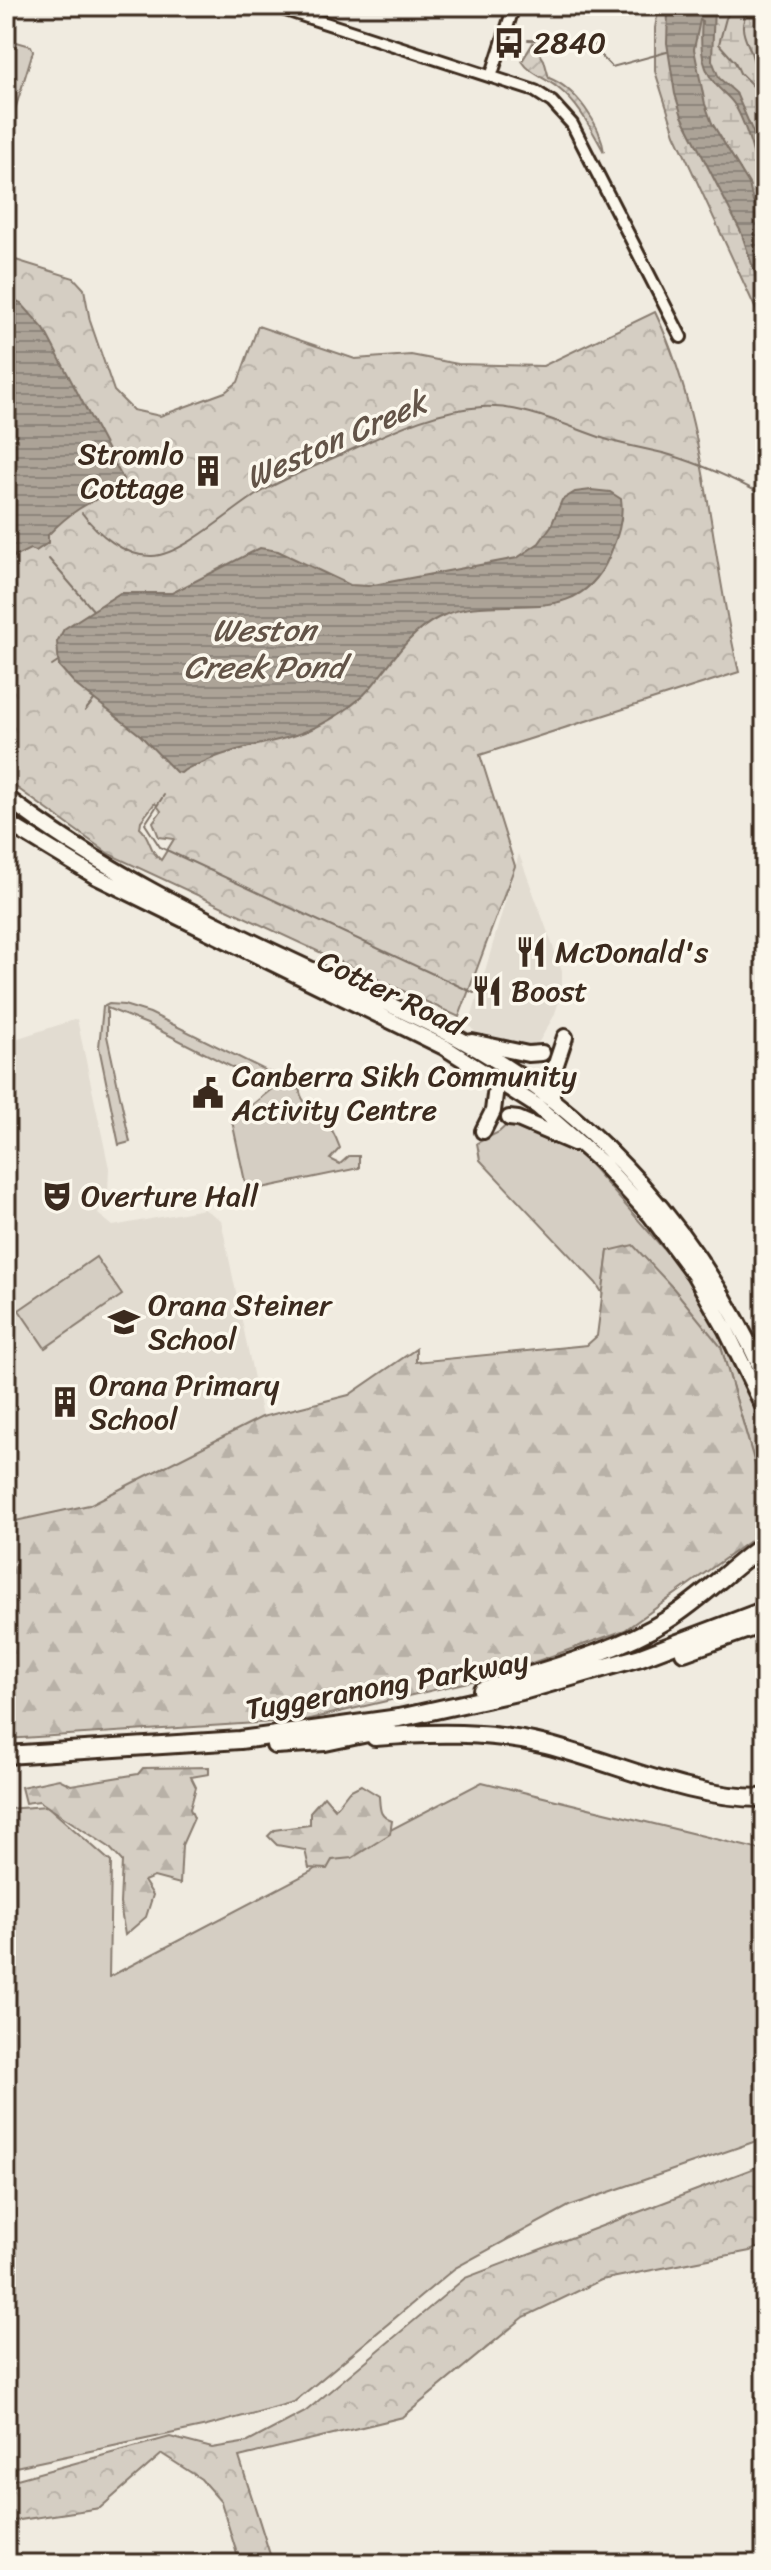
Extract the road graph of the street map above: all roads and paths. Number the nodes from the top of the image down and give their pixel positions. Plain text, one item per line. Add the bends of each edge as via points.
1 (273, 6) edge
2 (514, 6) edge
3 (491, 77) junction
4 (681, 337) dead end
5 (6, 797) edge
6 (9, 827) edge
7 (565, 1037) dead end
8 (464, 1041) junction
9 (542, 1053) dead end
10 (497, 1079) junction
11 (552, 1099) junction
12 (509, 1118) dead end
13 (483, 1131) dead end
14 (586, 1148) junction
15 (765, 1377) edge
16 (765, 1410) edge
17 (765, 1544) edge
18 (765, 1610) edge
19 (765, 1623) edge
20 (399, 1718) junction
21 (325, 1742) junction
22 (6, 1755) edge
23 (6, 1764) edge
24 (765, 1798) edge

1 - 3 street
2 - 3 street
3 - 4 street via 535,91 572,124
5 - 8 main road, Cotter Road via 102,864
6 - 10 main road, Cotter Road via 95,876 444,1047
7 - 11 main road via 552,1076
8 - 9 main road
8 - 11 main road, Cotter Road
10 - 13 main road via 493,1111
10 - 14 main road, Cotter Road
11 - 15 main road, Cotter Road via 652,1195 711,1277
12 - 14 main road
14 - 16 main road, Cotter Road via 651,1216 694,1274
17 - 20 highway via 649,1631
18 - 20 highway, Tuggeranong Parkway via 641,1657
19 - 21 highway, Tuggeranong Parkway via 572,1688
20 - 22 highway, Tuggeranong Parkway via 240,1740
21 - 23 highway, Tuggeranong Parkway
21 - 24 highway via 417,1734 499,1737 550,1746 708,1793

